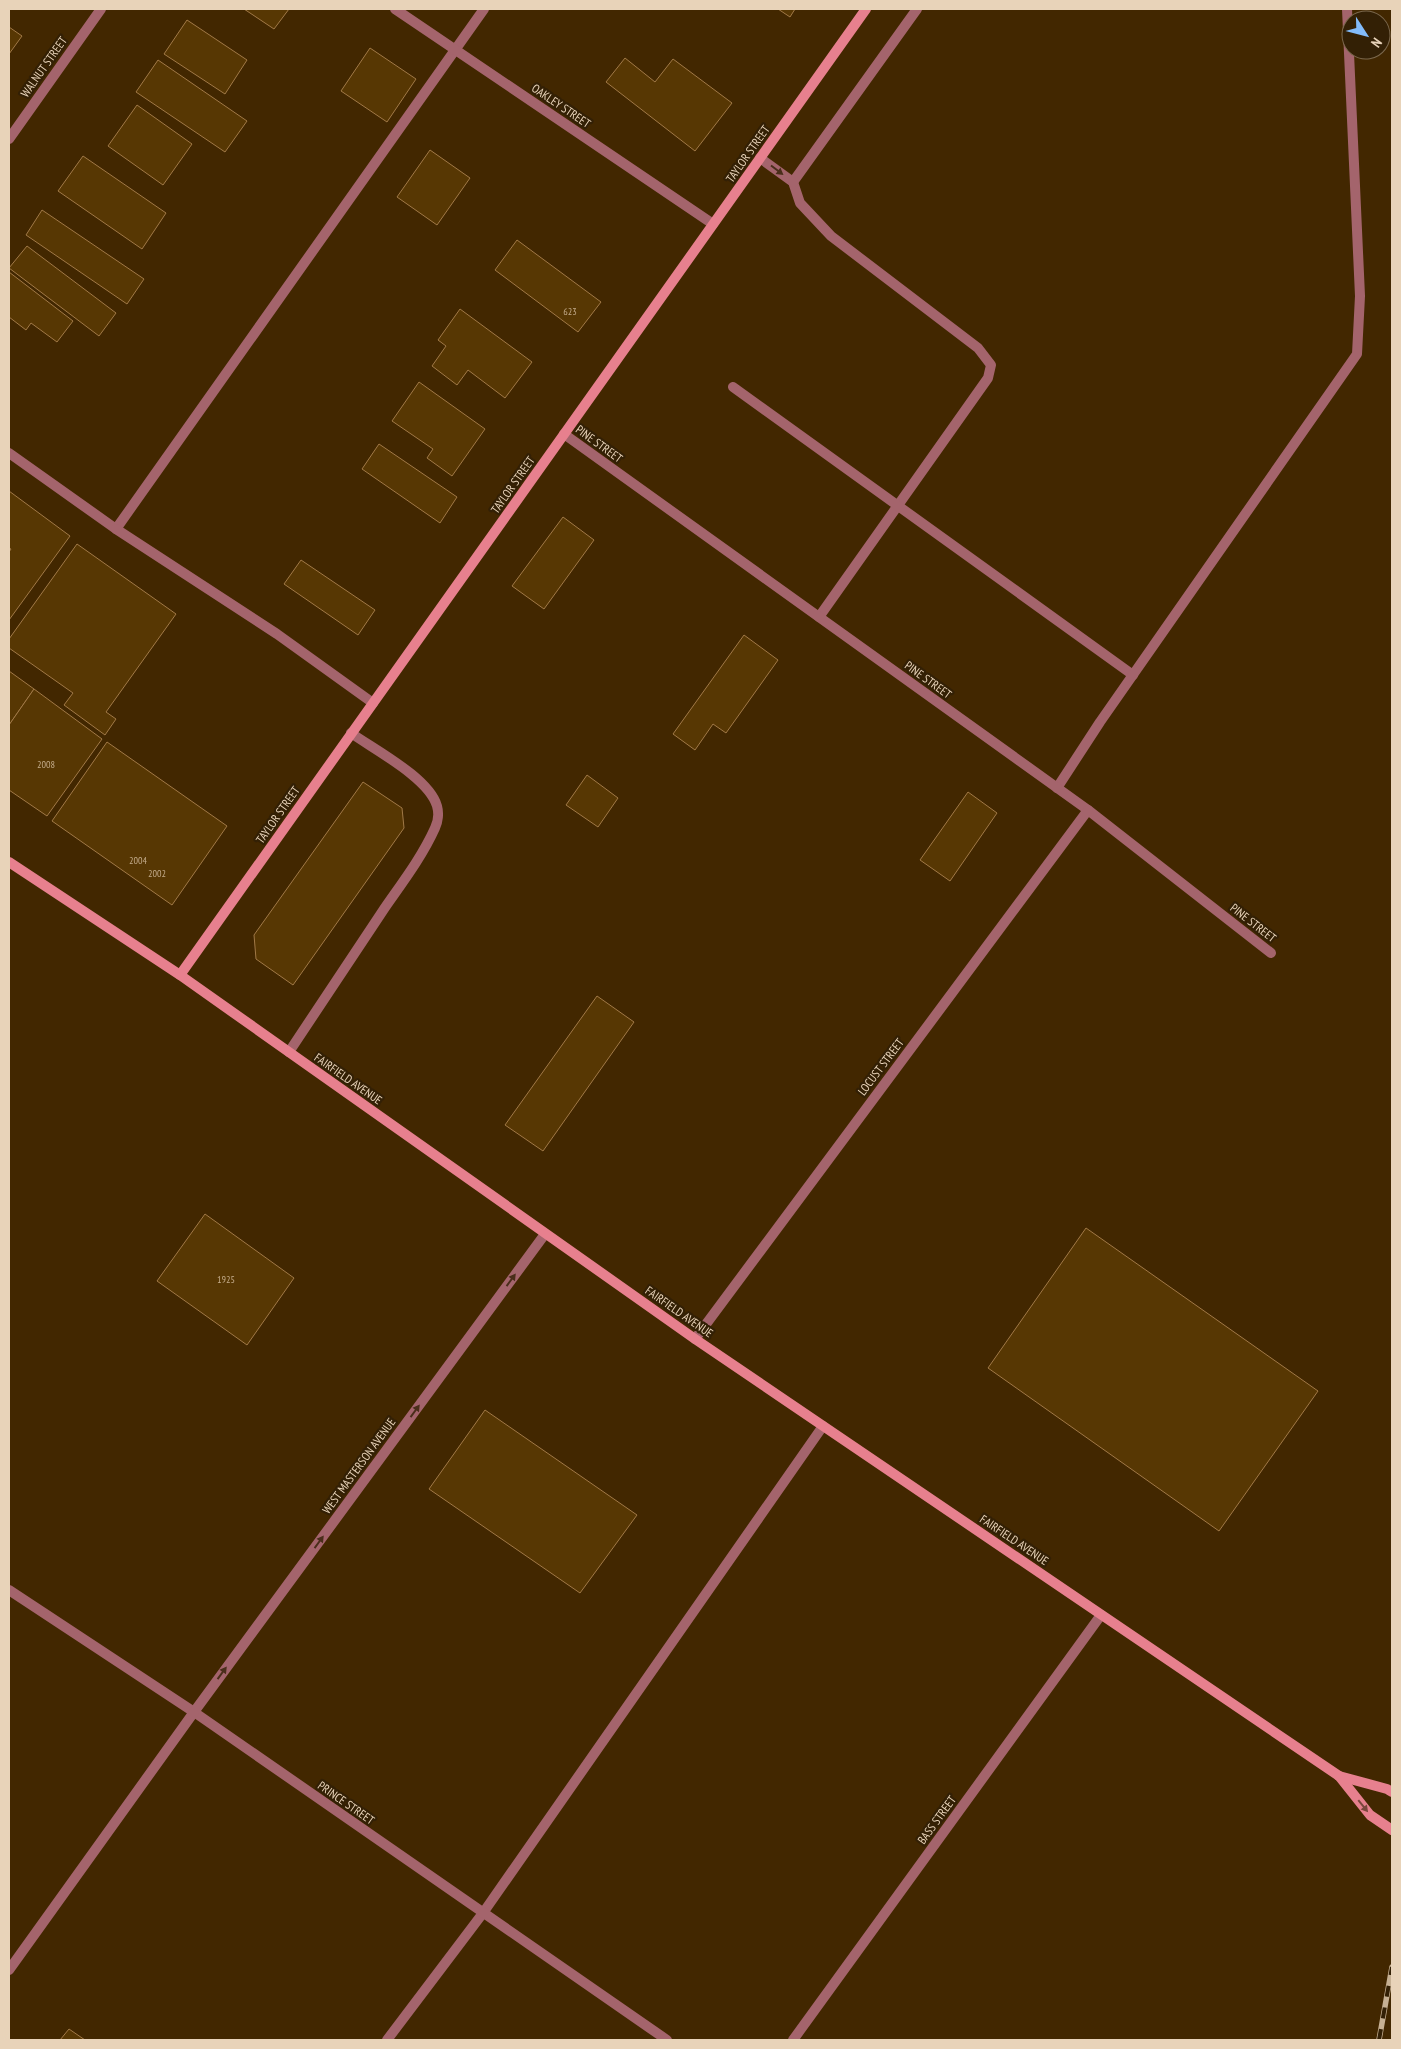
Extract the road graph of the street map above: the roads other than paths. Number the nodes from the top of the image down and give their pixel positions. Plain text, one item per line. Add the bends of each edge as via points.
1 (101, 9) edge
2 (396, 9) edge
3 (484, 9) edge
4 (866, 9) edge
5 (916, 9) edge
6 (1347, 9) edge
7 (455, 50) junction
8 (9, 140) edge
9 (760, 158) junction
10 (793, 182) junction
11 (713, 224) junction
12 (733, 387) dead end
13 (564, 434) junction
14 (9, 453) edge
15 (897, 505) junction
16 (116, 529) junction
17 (819, 617) junction
18 (1133, 676) junction
19 (373, 703) junction
20 (351, 733) junction
21 (1057, 788) junction
22 (1088, 810) junction
23 (9, 862) edge
24 (1271, 953) dead end
25 (180, 975) junction
26 (289, 1052) junction
27 (545, 1234) junction
28 (694, 1339) junction
29 (823, 1426) junction
30 (9, 1590) edge
31 (1101, 1615) junction
32 (194, 1712) junction
33 (1339, 1776) junction
34 (1392, 1792) edge
35 (1392, 1830) edge
36 (482, 1913) junction
37 (9, 1970) edge
38 (387, 2040) edge
39 (667, 2040) edge
40 (793, 2040) edge

1 - 8 street, WALNUT STREET
2 - 7 street, OAKLEY STREET
3 - 7 street
4 - 9 main road, TAYLOR STREET
5 - 10 street
6 - 18 street via 1360,296 1356,354
7 - 11 street, OAKLEY STREET
7 - 16 street
9 -> 10 street
9 - 11 main road, TAYLOR STREET
10 - 15 street via 800,203 831,236 978,348 991,365 988,378
11 - 13 main road, TAYLOR STREET
12 - 15 street
13 - 17 street, PINE STREET
13 - 19 main road, TAYLOR STREET
14 - 16 street
15 - 17 street
15 - 18 street
16 - 19 street via 278,634
17 - 21 street, PINE STREET
18 - 21 street
19 - 20 main road, TAYLOR STREET
20 - 25 main road, TAYLOR STREET
20 - 26 street via 426,787 438,807 436,828
21 - 22 street, PINE STREET
22 - 24 street, PINE STREET
22 - 28 street, LOCUST STREET
23 - 25 main road, FAIRFIELD AVENUE
25 - 26 main road, FAIRFIELD AVENUE
26 - 27 main road, FAIRFIELD AVENUE
27 - 28 main road, FAIRFIELD AVENUE
32 -> 27 street, WEST MASTERSON AVENUE
28 - 29 main road, FAIRFIELD AVENUE
29 - 31 main road, FAIRFIELD AVENUE
29 - 36 street
30 - 32 street, PRINCE STREET
31 - 33 main road, FAIRFIELD AVENUE
31 - 40 street, BASS STREET
32 - 36 street, PRINCE STREET
32 - 37 street, WEST MASTERSON AVENUE
33 - 34 main road, FAIRFIELD AVENUE
33 -> 35 main road, FAIRFIELD AVENUE via 1370,1815
36 - 38 street
36 - 39 street, PRINCE STREET

